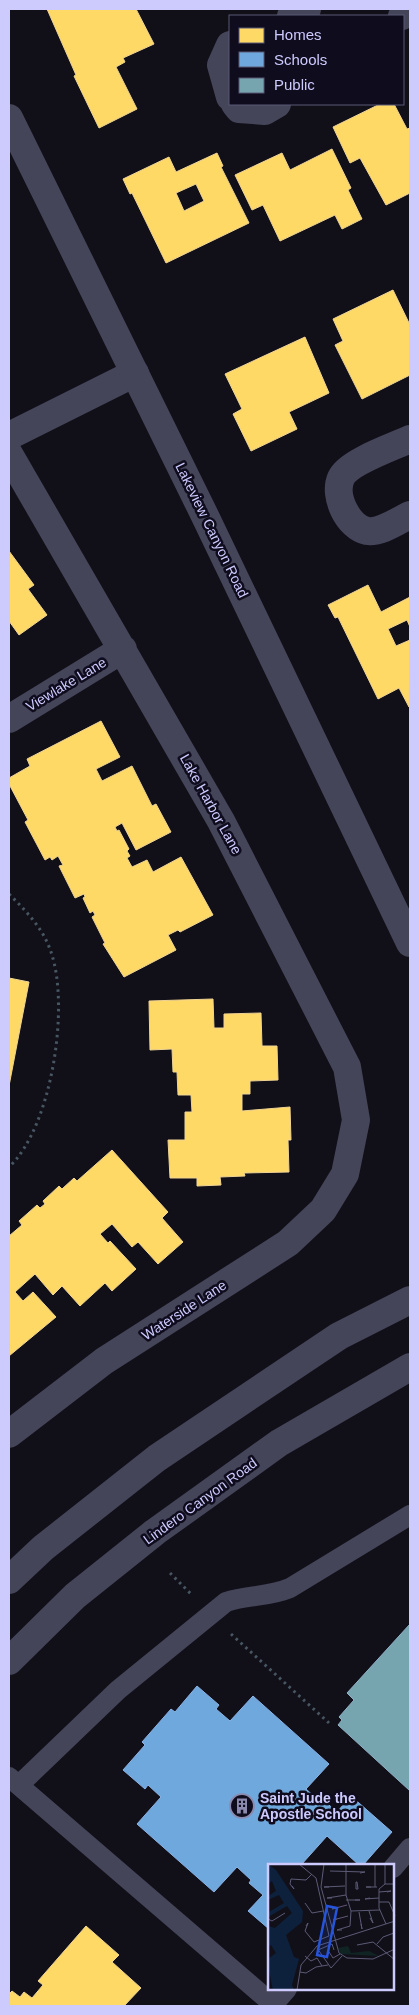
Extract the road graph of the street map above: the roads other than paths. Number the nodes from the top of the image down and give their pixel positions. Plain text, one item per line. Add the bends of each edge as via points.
1 (307, 9) edge
2 (293, 15) edge
3 (229, 47) edge
4 (229, 93) edge
5 (236, 105) edge
6 (275, 105) edge
7 (9, 118) edge
8 (135, 373) junction
9 (9, 436) edge
10 (410, 439) edge
11 (9, 454) edge
12 (410, 515) edge
13 (123, 649) junction
14 (9, 719) edge
15 (410, 943) edge
16 (345, 1174) joint
17 (410, 1300) edge
18 (410, 1367) edge
19 (9, 1434) edge
20 (410, 1515) edge
21 (9, 1580) edge
22 (9, 1661) edge
23 (14, 1781) edge
24 (410, 1848) edge
25 (394, 1867) edge
26 (286, 1990) edge
27 (274, 2006) edge

1 - 2 street
3 - 4 street via 221,65
5 - 6 street via 239,109 265,111
7 - 8 street, Lakeview Canyon Road
8 - 9 street
8 - 15 street, Lakeview Canyon Road
10 - 12 street via 351,467 341,478 339,497 350,521 367,531
11 - 13 street, Lake Harbor Lane
13 - 14 street, Viewlake Lane
13 - 16 street, Lake Harbor Lane via 222,821 347,1067 356,1120
16 - 19 street, Waterside Lane via 323,1210 288,1243 104,1361
17 - 21 street via 339,1336 157,1458 43,1548
18 - 22 street, Lindero Canyon Road via 279,1443 155,1532 75,1596
20 - 23 lane via 290,1588 226,1602
23 - 27 lane
24 - 25 lane
26 - 27 lane

